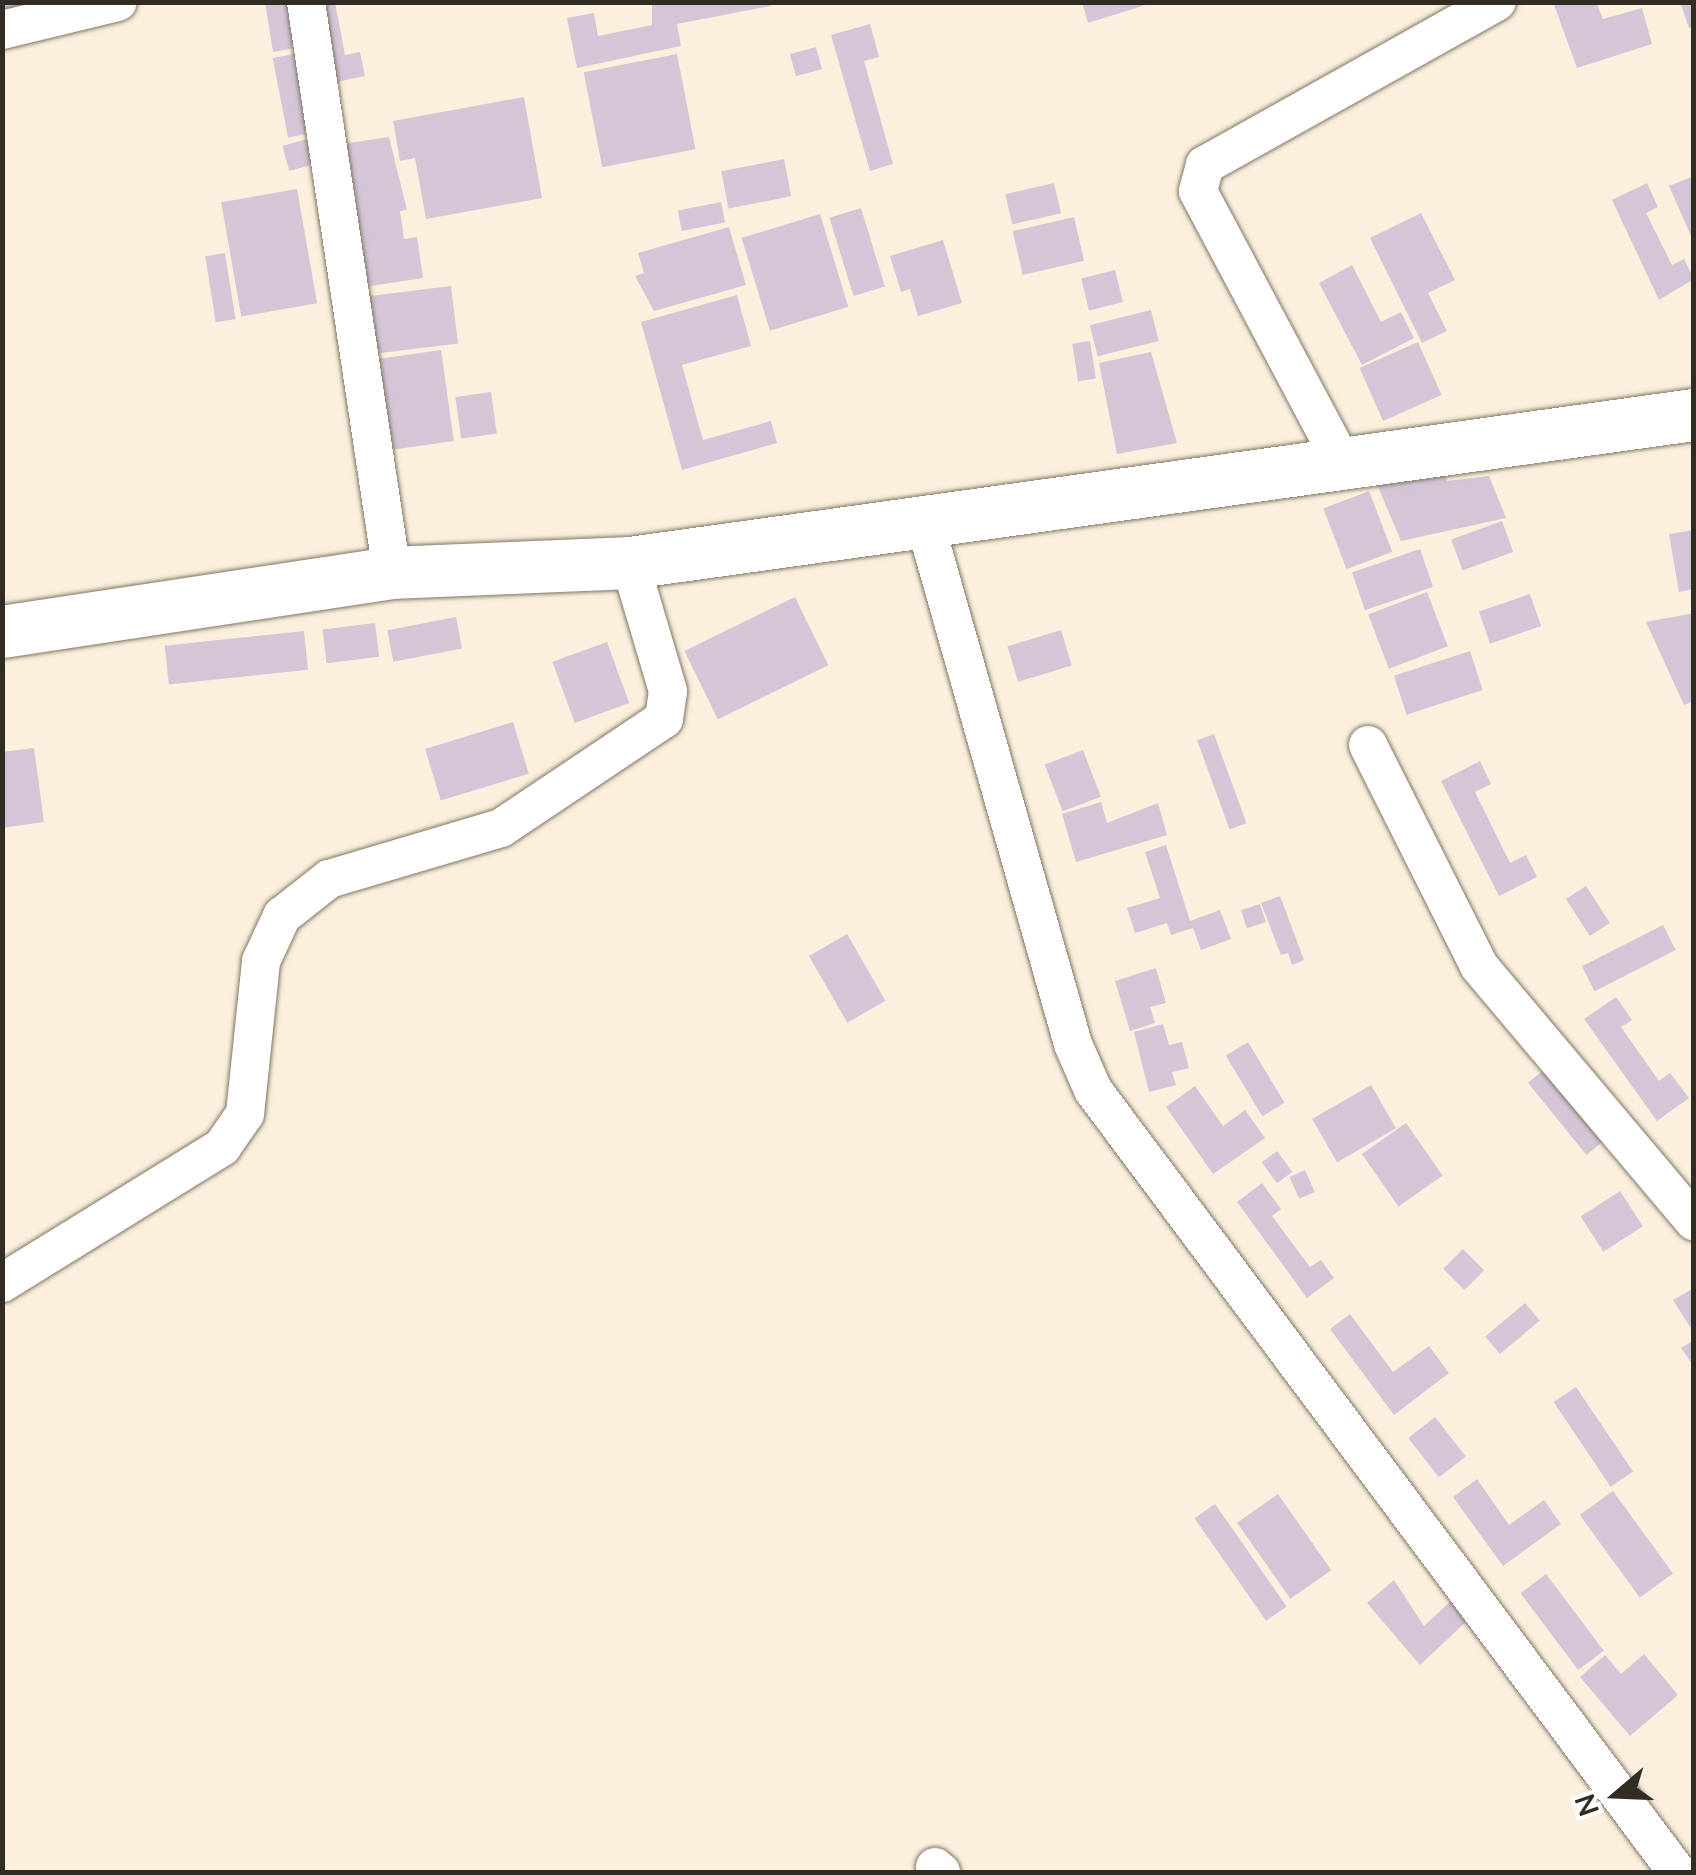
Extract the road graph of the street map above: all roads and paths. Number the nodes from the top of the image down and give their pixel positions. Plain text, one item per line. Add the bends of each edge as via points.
1 (118, 2) edge
2 (306, 2) edge
3 (1497, 2) edge
4 (2, 30) edge
5 (1694, 415) edge
6 (1343, 464) junction
7 (925, 522) junction
8 (630, 562) junction
9 (392, 573) junction
10 (2, 632) edge
11 (1368, 745) dead end
12 (1694, 1222) edge
13 (2, 1282) edge
14 (1677, 1872) edge

1 - 4 street
2 - 9 street
3 - 6 street via 1205,166 1198,191
5 - 6 street
6 - 7 street
7 - 8 street
7 - 14 street via 1073,1044 1093,1090
8 - 9 street
8 - 13 street via 668,690 664,719 501,828 328,878 282,916 261,962 245,1114 222,1148
9 - 10 street
11 - 12 street via 1479,966

